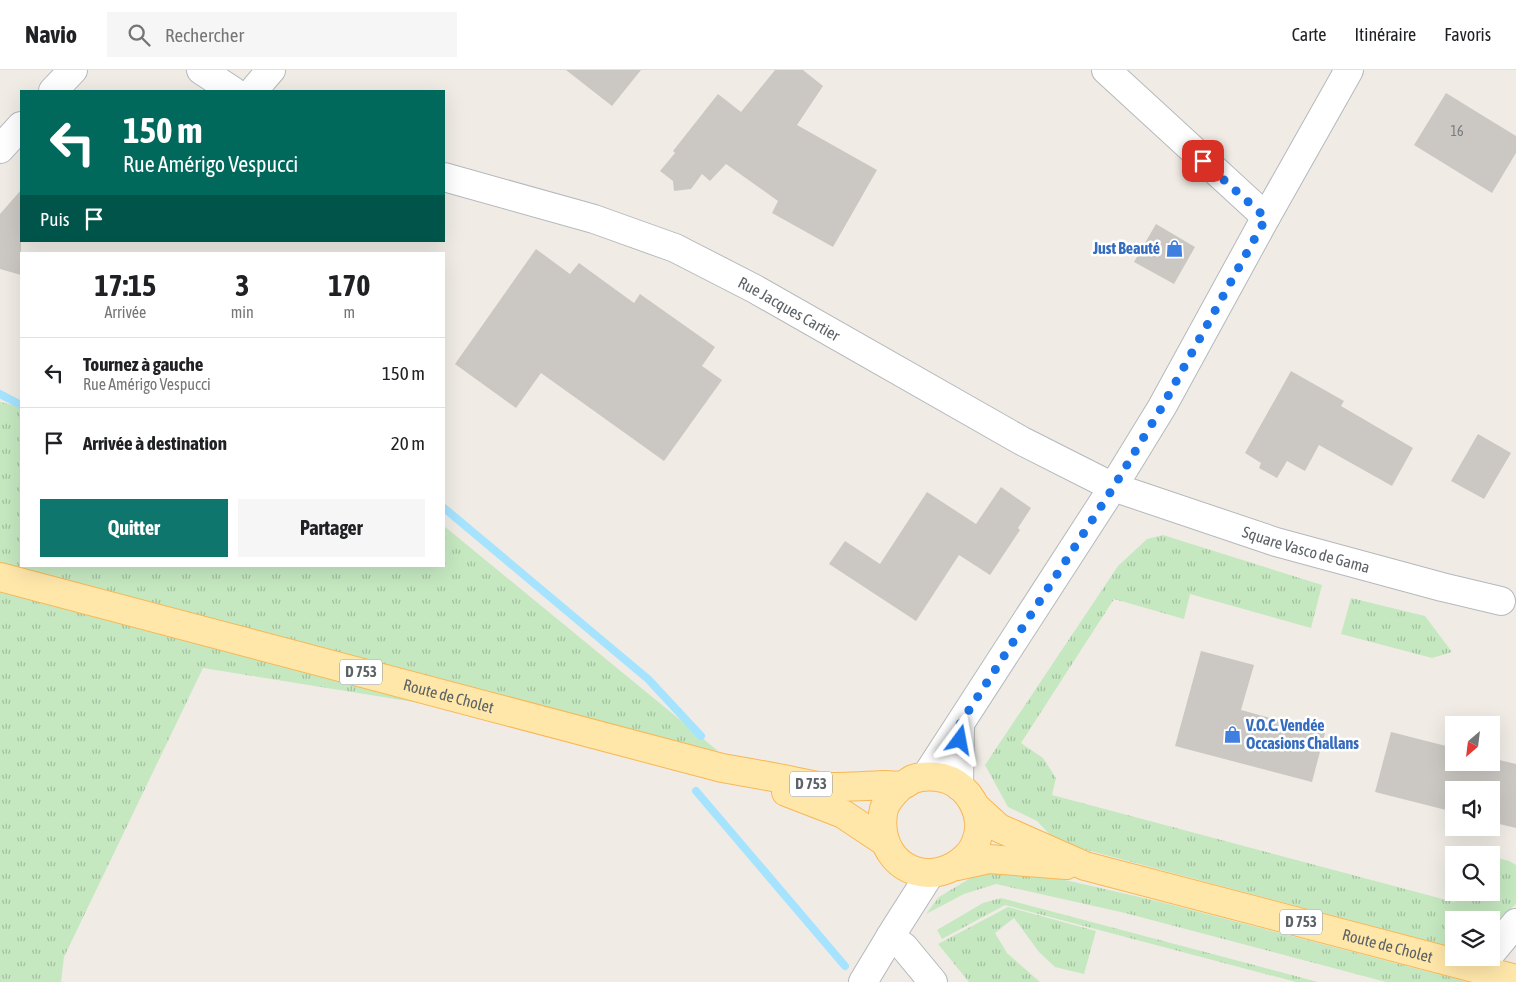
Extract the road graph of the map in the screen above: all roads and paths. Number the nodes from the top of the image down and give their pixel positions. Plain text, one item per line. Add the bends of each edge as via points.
1 (73, 70) edge
2 (201, 70) edge
3 (271, 70) edge
4 (1106, 70) edge
5 (1349, 70) edge
6 (54, 90) edge
7 (231, 90) edge
8 (253, 90) edge
9 (20, 127) edge
10 (0, 148) edge
11 (445, 177) edge
12 (1266, 218) junction
13 (1113, 488) junction
14 (0, 577) edge
15 (1501, 602) dead end
16 (960, 724) junction
17 (722, 768) junction
18 (914, 781) junction
19 (960, 786) junction
20 (976, 807) junction
21 (884, 842) junction
22 (904, 866) junction
23 (957, 866) junction
24 (1085, 866) junction
25 (930, 874) junction
26 (1516, 922) edge
27 (893, 933) junction
28 (1500, 943) edge
29 (1445, 950) edge
30 (1496, 966) edge
31 (1516, 979) edge
32 (863, 982) edge
33 (933, 982) edge

1 - 6 street
2 - 7 street
3 - 8 street
4 - 12 street
5 - 12 street
9 - 10 street
11 - 13 street, Rue Jacques Cartier via 594,219 675,248 755,289 1022,441
12 - 13 street via 1162,407
13 - 15 street, Square Vasco de Gama via 1276,542
13 - 16 street
14 - 17 main road, Route de Cholet / D 753
16 - 18 street
16 - 19 street
17 - 18 main road, Route de Cholet / D 753 via 827,787
17 - 21 main road, Route de Cholet / D 753 via 843,814
18 - 19 main road via 944,778
18 - 21 main road via 891,796 884,809
19 - 20 main road
20 - 23 main road via 978,838 970,853
20 - 24 main road, Route de Cholet / D 753 via 999,828
21 - 22 main road
22 - 25 main road
22 - 27 street
23 - 24 main road, Route de Cholet / D 753 via 989,859
23 - 25 main road
24 - 29 main road, Route de Cholet / D 753
25 - 27 street
26 - 28 street
27 - 32 street
27 - 33 street
30 - 31 main road, Route de Cholet / D 753

